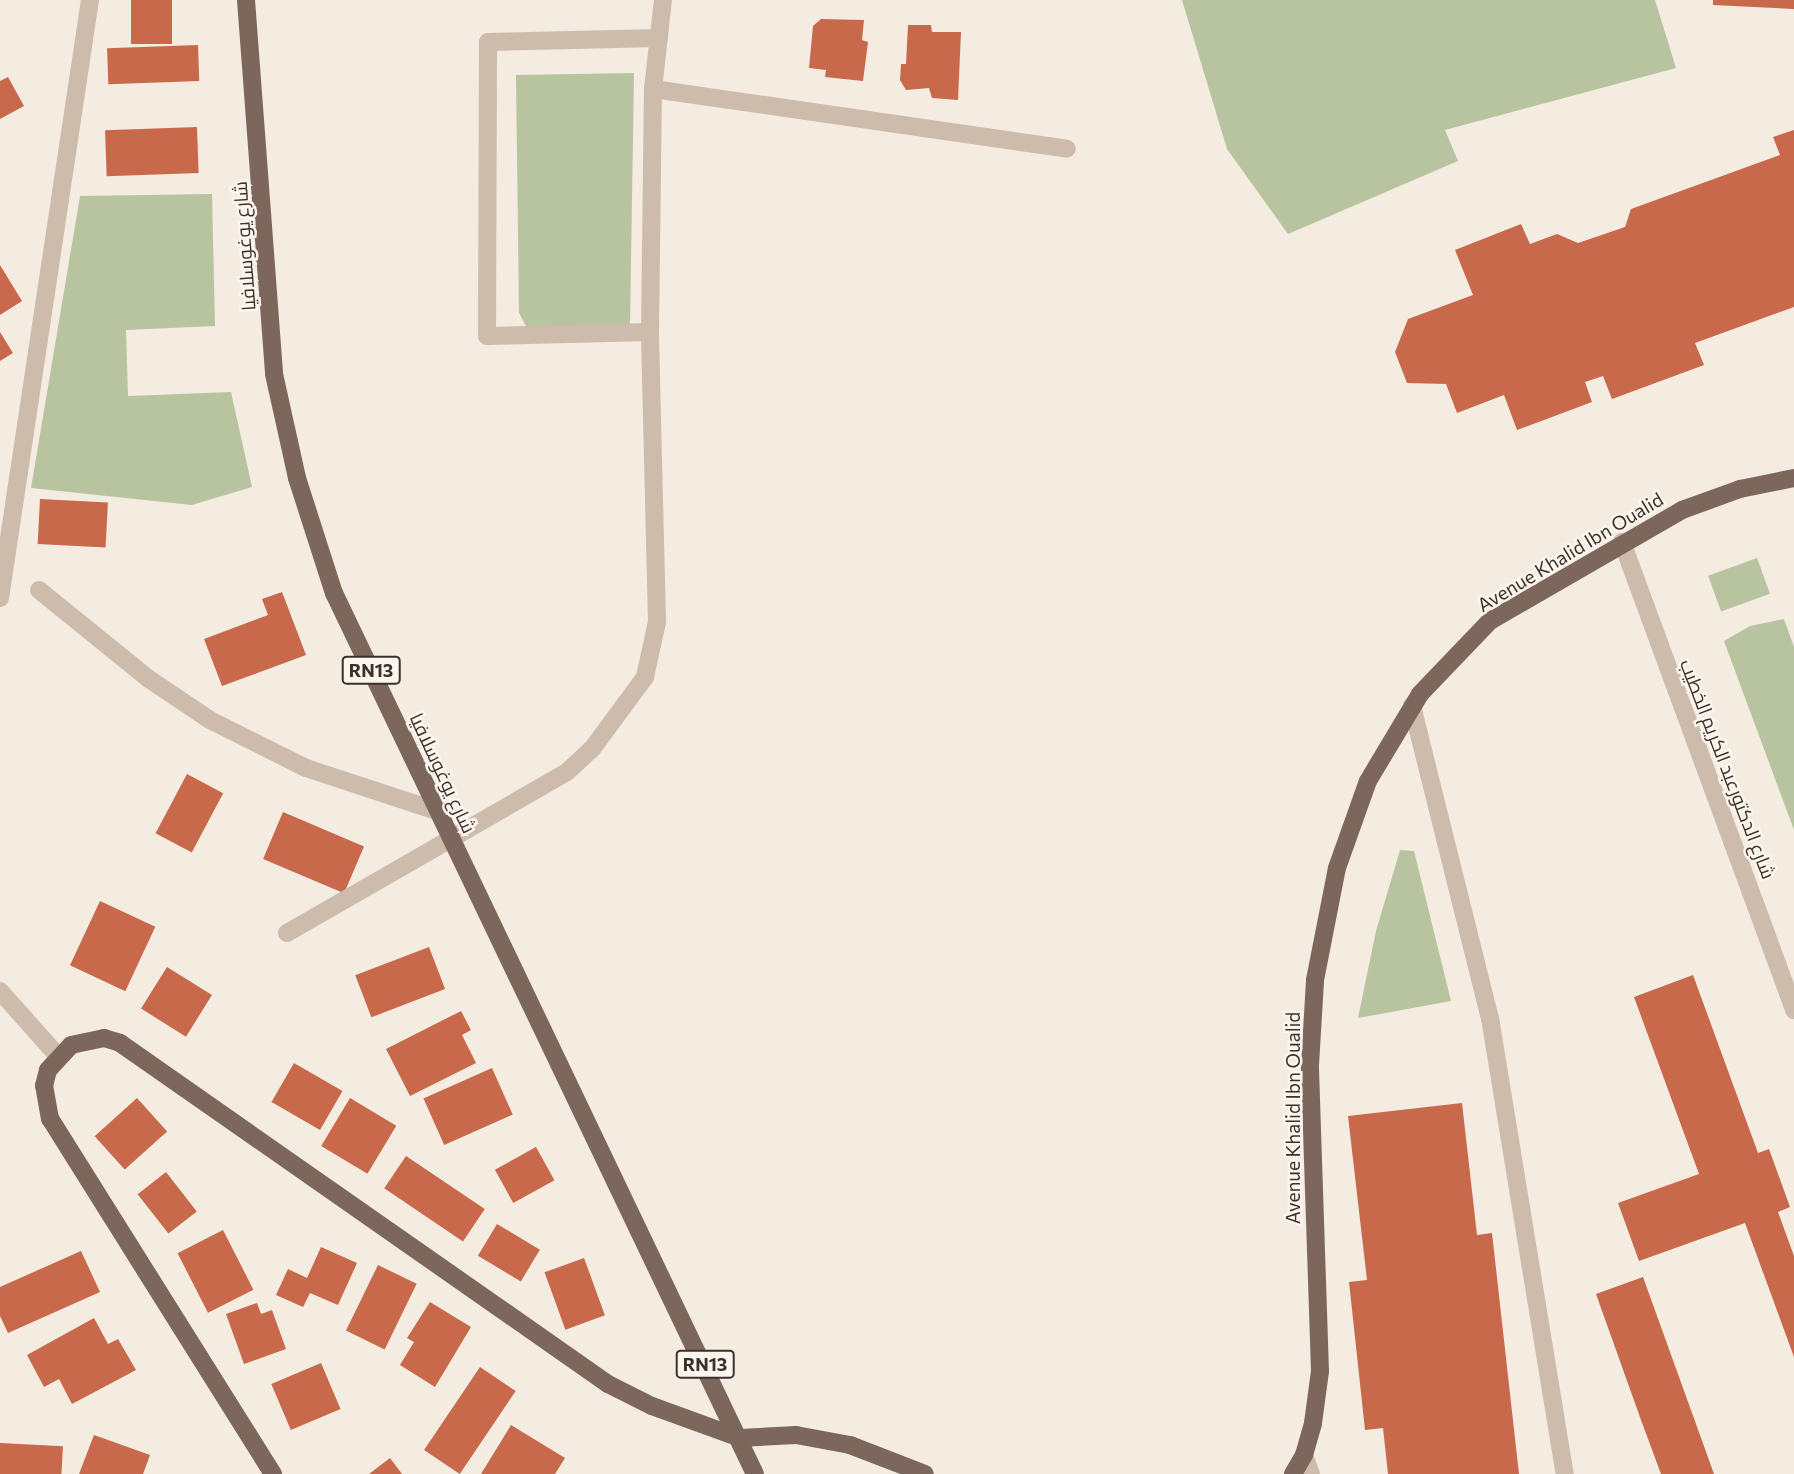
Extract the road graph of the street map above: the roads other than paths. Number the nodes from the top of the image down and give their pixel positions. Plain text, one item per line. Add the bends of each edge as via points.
1 (90, 0) edge
2 (246, 0) edge
3 (663, 0) edge
4 (659, 37) junction
5 (653, 89) junction
6 (1067, 149) dead end
7 (650, 332) junction
8 (1794, 478) edge
9 (1622, 542) junction
10 (39, 590) dead end
11 (0, 598) edge
12 (1412, 706) junction
13 (438, 811) junction
14 (451, 840) junction
15 (287, 933) dead end
16 (0, 991) edge
17 (1794, 1010) edge
18 (58, 1056) junction
19 (740, 1438) junction
20 (1304, 1455) junction
21 (273, 1474) edge
22 (755, 1474) edge
23 (925, 1474) edge
24 (1293, 1474) edge
25 (1311, 1474) edge
26 (1565, 1474) edge

1 - 11 street
2 - 13 main road, شارع يوغوسلافيا / RN13 via 274,374 297,478 334,593
3 - 4 street
4 - 5 street
4 - 7 street via 488,42 487,336
5 - 6 street
5 - 7 street
7 - 14 street via 657,622 645,677 600,740 567,772
8 - 9 main road, Avenue Khalid Ibn Oualid via 1717,496
9 - 12 main road, Avenue Khalid Ibn Oualid via 1490,621
9 - 17 street, شارع الدكتورعبد الكريم الخطيب
10 - 13 street via 210,720 306,768
12 - 20 main road, Avenue Khalid Ibn Oualid via 1368,781 1336,868 1315,980 1310,1065 1320,1371
12 - 26 street via 1490,1018
13 - 14 main road, شارع يوغوسلافيا / RN13
14 - 15 street
14 - 19 main road, شارع يوغوسلافيا / RN13
16 - 18 street
18 - 19 main road via 87,1039 120,1042 608,1384 652,1406
18 - 21 main road via 44,1086 50,1119
19 - 22 main road, RN13
19 - 23 main road via 796,1435 850,1445
20 - 24 main road, Avenue Khalid Ibn Oualid
20 - 25 street

